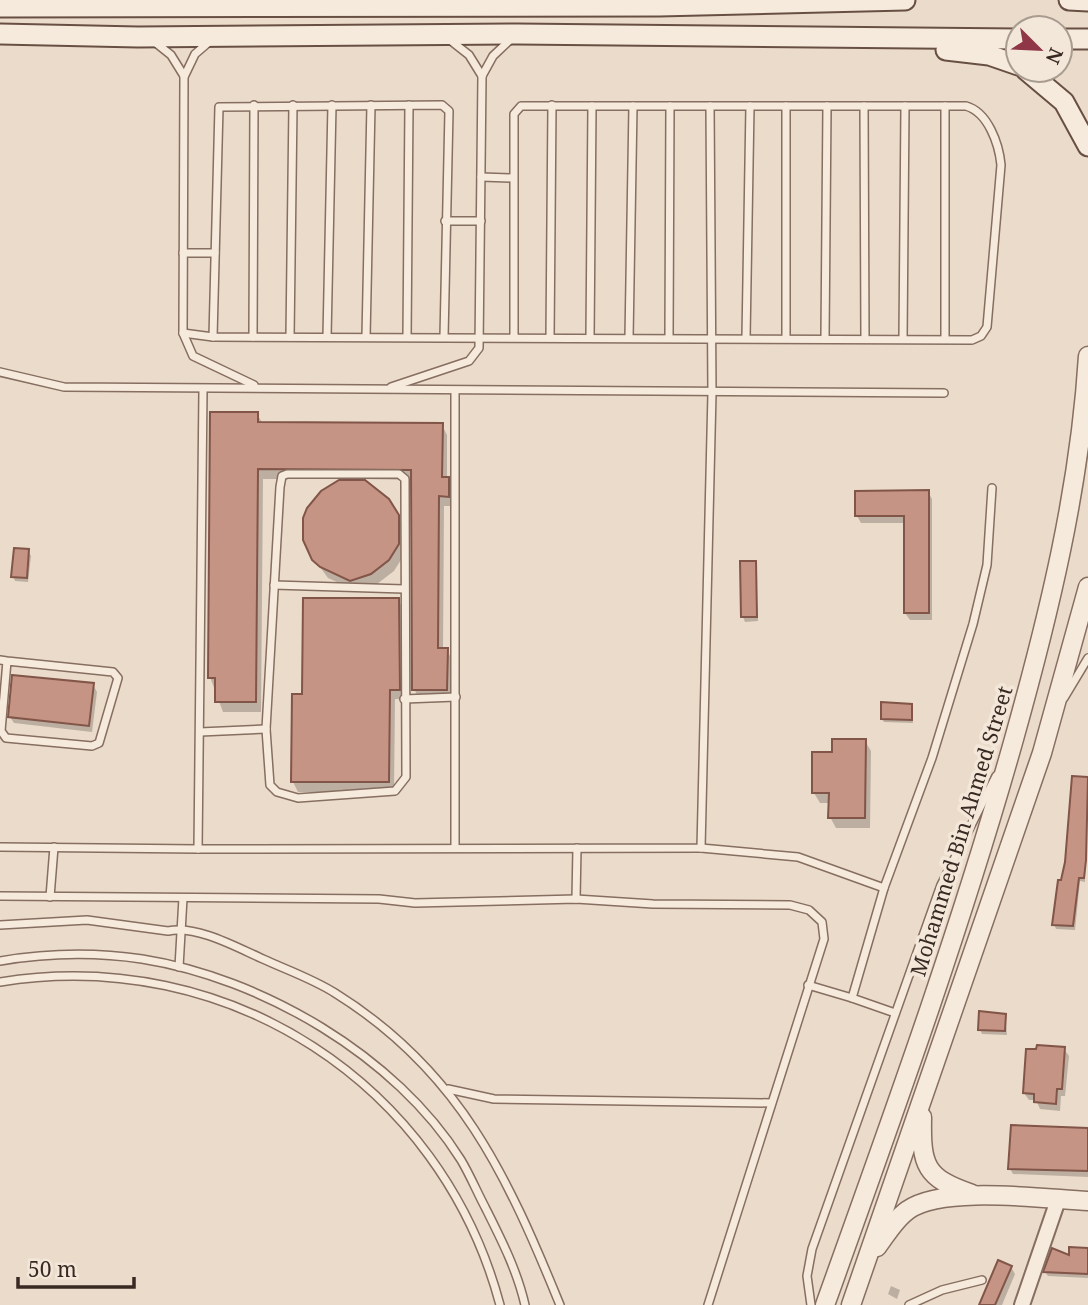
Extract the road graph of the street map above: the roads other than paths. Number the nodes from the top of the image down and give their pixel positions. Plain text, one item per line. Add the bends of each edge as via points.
1 (905, 0) edge
2 (1069, 0) edge
3 (1088, 1) edge
4 (177, 3) edge
5 (232, 3) edge
6 (453, 3) edge
7 (512, 3) edge
8 (0, 7) edge
9 (1004, 29) edge
10 (0, 34) edge
11 (517, 34) junction
12 (438, 35) junction
13 (226, 36) junction
14 (138, 37) junction
15 (862, 38) junction
16 (924, 39) junction
17 (1004, 39) edge
18 (1004, 60) edge
19 (482, 76) junction
20 (184, 77) junction
21 (1042, 84) edge
22 (254, 105) junction
23 (293, 105) junction
24 (332, 105) junction
25 (370, 105) junction
26 (409, 105) junction
27 (552, 105) junction
28 (592, 106) junction
29 (633, 106) junction
30 (670, 106) junction
31 (710, 106) junction
32 (750, 106) junction
33 (786, 106) junction
34 (827, 106) junction
35 (864, 106) junction
36 (905, 106) junction
37 (945, 106) junction
38 (1088, 146) edge
39 (481, 177) junction
40 (513, 178) junction
41 (445, 221) junction
42 (481, 221) junction
43 (183, 253) junction
44 (215, 253) junction
45 (183, 333) junction
46 (213, 337) junction
47 (253, 337) junction
48 (290, 337) junction
49 (327, 337) junction
50 (366, 337) junction
51 (407, 337) junction
52 (444, 337) junction
53 (480, 338) junction
54 (514, 338) junction
55 (550, 338) junction
56 (590, 338) junction
57 (629, 338) junction
58 (669, 338) junction
59 (710, 338) junction
60 (746, 338) junction
61 (786, 338) junction
62 (825, 338) junction
63 (865, 339) junction
64 (903, 339) junction
65 (945, 339) junction
66 (1088, 356) edge
67 (0, 372) edge
68 (258, 387) junction
69 (203, 390) junction
70 (384, 390) junction
71 (455, 391) junction
72 (712, 393) junction
73 (944, 393) dead end
74 (992, 488) dead end
75 (274, 585) junction
76 (1088, 587) edge
77 (404, 589) junction
78 (1088, 659) edge
79 (3, 661) edge
80 (456, 697) junction
81 (404, 699) junction
82 (1054, 709) junction
83 (266, 729) junction
84 (200, 732) junction
85 (1011, 747) junction
86 (0, 847) edge
87 (54, 848) junction
88 (456, 848) junction
89 (577, 848) junction
90 (701, 848) junction
91 (198, 849) junction
92 (884, 888) junction
93 (0, 896) edge
94 (50, 897) junction
95 (183, 898) junction
96 (576, 899) junction
97 (0, 926) edge
98 (180, 928) junction
99 (0, 961) edge
100 (179, 967) junction
101 (0, 982) edge
102 (808, 985) junction
103 (852, 998) junction
104 (895, 1013) junction
105 (447, 1089) junction
106 (771, 1102) junction
107 (922, 1102) junction
108 (976, 1195) junction
109 (1058, 1200) junction
110 (1088, 1201) edge
111 (865, 1264) junction
112 (982, 1280) dead end
113 (500, 1305) edge
114 (525, 1305) edge
115 (560, 1305) edge
116 (708, 1305) edge
117 (811, 1305) edge
118 (825, 1305) edge
119 (851, 1305) edge
120 (909, 1305) edge
121 (1022, 1305) edge

1 - 7 main road
2 - 3 main road
4 - 5 main road
4 - 8 main road
5 - 6 main road
6 - 7 main road
9 - 16 main road via 944,29
10 - 14 main road
11 - 12 main road
11 - 15 main road
11 - 19 lane via 500,48
12 - 13 main road
12 - 19 lane via 468,55
13 - 14 main road
13 - 20 lane via 195,54
14 - 20 lane via 162,46
15 - 16 main road
15 - 18 main road
16 - 17 main road
19 - 39 lane
20 - 43 lane
21 - 38 main road via 1063,102
22 - 23 lane
22 - 44 lane via 221,105 217,110
22 - 47 lane
23 - 24 lane
23 - 48 lane
24 - 25 lane
24 - 49 lane
25 - 26 lane
25 - 50 lane
26 - 41 lane via 442,105 449,111
26 - 51 lane
27 - 28 lane
27 - 40 lane via 521,106 515,111
27 - 55 lane
28 - 29 lane
28 - 56 lane
29 - 30 lane
29 - 57 lane
30 - 31 lane
30 - 58 lane
31 - 32 lane
31 - 59 lane
32 - 33 lane
32 - 60 lane
33 - 34 lane
33 - 61 lane
34 - 35 lane
34 - 62 lane
35 - 36 lane
35 - 63 lane
36 - 37 lane
36 - 64 lane
37 - 65 lane
37 - 65 lane via 966,106 982,116 1001,165 987,327 977,339
39 - 40 lane
39 - 42 lane
40 - 54 lane
41 - 42 lane
41 - 52 lane
42 - 53 lane
43 - 44 lane
43 - 45 lane
44 - 46 lane
45 - 46 lane
45 - 68 lane via 193,356
46 - 47 lane
47 - 48 lane
48 - 49 lane
49 - 50 lane
50 - 51 lane
51 - 52 lane
52 - 53 lane
53 - 54 lane
53 - 70 lane via 469,361
54 - 55 lane
55 - 56 lane
56 - 57 lane
57 - 58 lane
58 - 59 lane
59 - 60 lane
59 - 72 lane
60 - 61 lane
61 - 62 lane
62 - 63 lane
63 - 64 lane
64 - 65 lane
66 - 85 street, Mohammed Bin Ahmed Street via 1060,558
67 - 69 lane via 54,386
68 - 69 lane
68 - 70 lane
69 - 84 lane
70 - 71 lane
71 - 72 lane
71 - 80 lane
72 - 73 lane
72 - 90 lane
74 - 92 lane via 987,565 976,614 932,758
75 - 77 lane
75 - 77 lane via 282,476 400,474 405,479
75 - 83 lane
76 - 82 street
77 - 81 lane
78 - 82 lane
79 - 79 lane via 113,672 118,678 99,743 6,738 1,731
80 - 81 lane
80 - 88 lane
81 - 83 lane via 406,777 395,791 298,798 277,792 268,775
82 - 107 street
83 - 84 lane
84 - 91 lane
85 - 104 lane via 946,875
85 - 118 street, Mohammed Bin Ahmed Street via 946,964
86 - 87 lane
87 - 91 lane
87 - 94 lane
88 - 89 lane
88 - 91 lane
89 - 90 lane
89 - 96 lane
90 - 92 lane via 798,857
92 - 103 lane
93 - 94 lane
94 - 95 lane
95 - 96 lane via 415,903
95 - 98 lane
96 - 102 lane via 790,905 809,910 818,916 824,930
97 - 98 lane via 87,920 168,931
98 - 100 lane
98 - 105 lane via 221,941 335,993 384,1028
99 - 100 lane via 71,954 143,959
100 - 114 lane via 292,1009 379,1068 401,1089 461,1160 508,1252
101 - 113 lane via 73,975 139,979 217,1000 282,1027 371,1091 417,1137 456,1195 489,1261
102 - 103 lane
102 - 106 lane
103 - 104 lane
104 - 117 lane via 812,1249 807,1276
105 - 106 lane via 494,1099
105 - 115 lane via 494,1158
106 - 116 lane
107 - 108 street via 921,1152 929,1171 943,1184
107 - 111 street
108 - 109 street
108 - 111 street via 909,1209
109 - 110 street
109 - 121 street
111 - 119 street
112 - 120 lane

